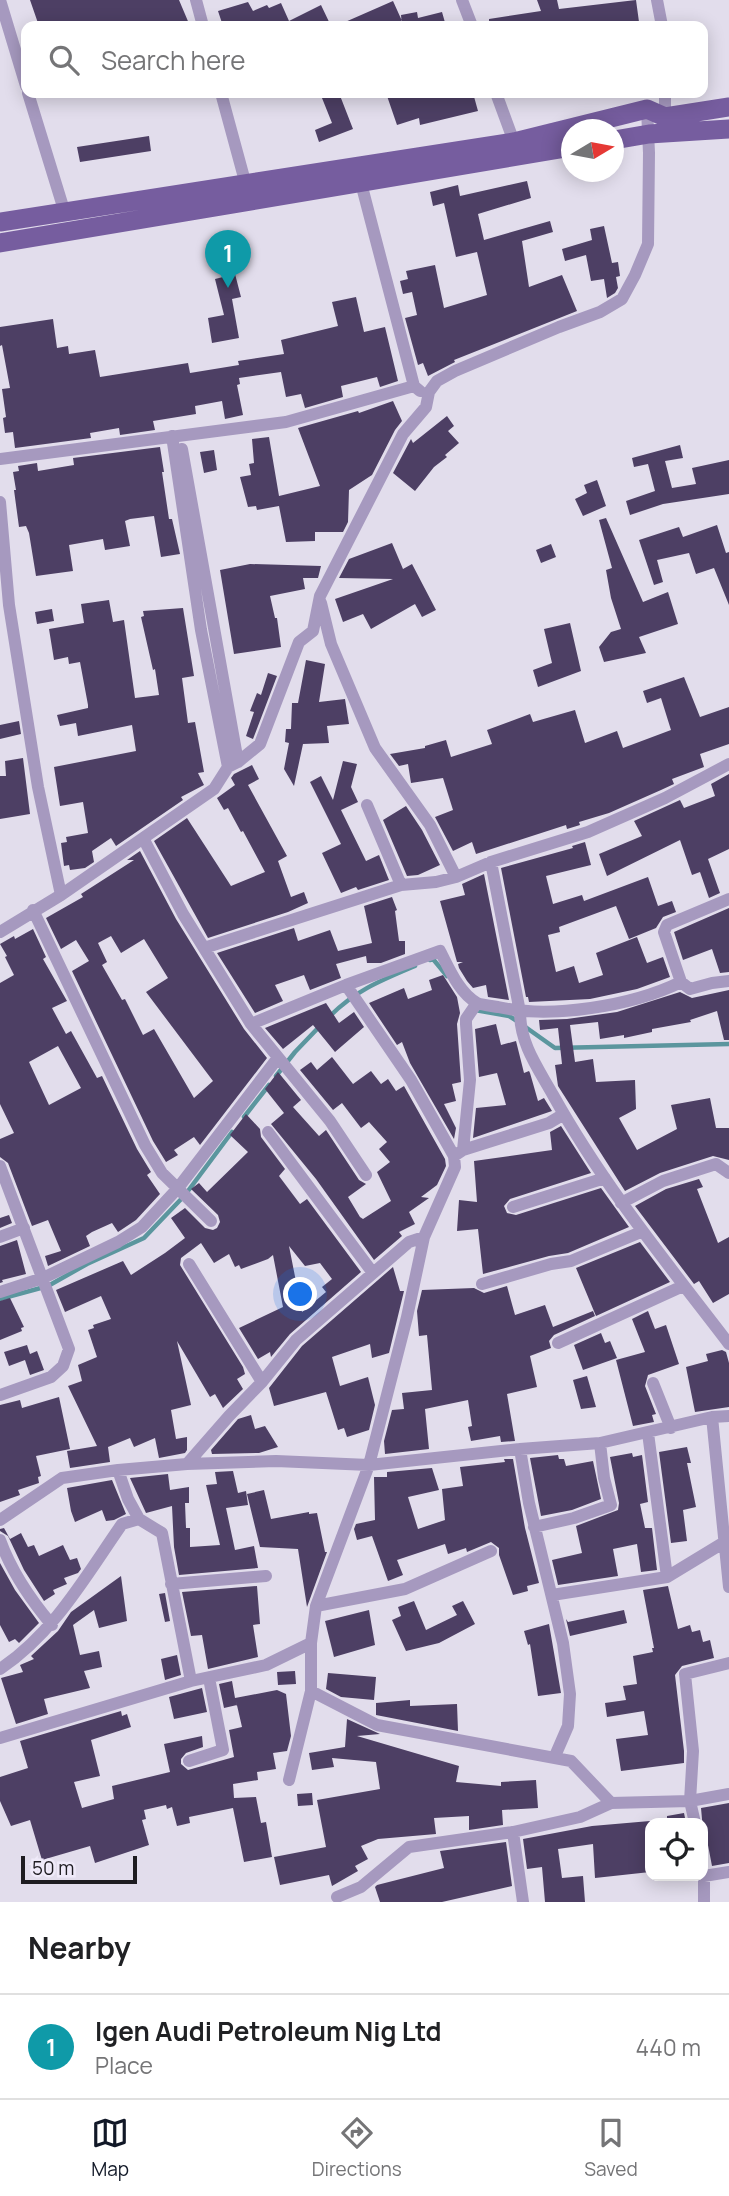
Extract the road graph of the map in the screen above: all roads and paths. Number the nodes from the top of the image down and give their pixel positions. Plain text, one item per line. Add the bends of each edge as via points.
1 (0, 0) edge
2 (196, 0) edge
3 (462, 0) edge
4 (657, 0) edge
5 (202, 21) edge
6 (470, 21) edge
7 (662, 21) edge
8 (21, 69) edge
9 (30, 98) edge
10 (221, 98) edge
11 (498, 98) edge
12 (665, 98) edge
13 (729, 107) edge
14 (647, 109) junction
15 (665, 117) junction
16 (729, 129) edge
17 (649, 134) junction
18 (624, 138) edge
19 (514, 142) junction
20 (561, 149) edge
21 (361, 183) junction
22 (246, 184) junction
23 (64, 211) junction
24 (0, 222) edge
25 (0, 243) edge
26 (414, 386) junction
27 (433, 386) junction
28 (176, 436) junction
29 (0, 459) edge
30 (0, 502) edge
31 (320, 596) junction
32 (233, 764) junction
33 (729, 764) edge
34 (367, 805) dead end
35 (143, 838) junction
36 (491, 862) junction
37 (456, 877) junction
38 (401, 885) junction
39 (61, 895) junction
40 (729, 899) edge
41 (33, 911) junction
42 (0, 932) edge
43 (204, 948) junction
44 (729, 981) edge
45 (681, 982) junction
46 (348, 987) junction
47 (477, 1003) junction
48 (520, 1012) junction
49 (251, 1024) junction
50 (277, 1059) junction
51 (564, 1114) junction
52 (268, 1132) dead end
53 (458, 1153) junction
54 (0, 1166) edge
55 (366, 1175) dead end
56 (729, 1176) edge
57 (605, 1178) junction
58 (178, 1188) junction
59 (621, 1203) junction
60 (513, 1207) dead end
61 (211, 1221) dead end
62 (23, 1228) junction
63 (641, 1232) junction
64 (0, 1237) edge
65 (424, 1237) junction
66 (189, 1264) dead end
67 (373, 1273) junction
68 (43, 1278) junction
69 (482, 1284) dead end
70 (682, 1286) junction
71 (0, 1292) edge
72 (558, 1342) dead end
73 (729, 1344) edge
74 (262, 1382) junction
75 (653, 1383) dead end
76 (0, 1395) edge
77 (729, 1416) edge
78 (712, 1417) junction
79 (671, 1428) junction
80 (648, 1433) junction
81 (600, 1443) junction
82 (520, 1449) junction
83 (187, 1464) junction
84 (369, 1465) junction
85 (118, 1470) junction
86 (139, 1519) junction
87 (0, 1520) edge
88 (534, 1527) junction
89 (0, 1540) edge
90 (726, 1543) edge
91 (491, 1551) dead end
92 (267, 1576) dead end
93 (667, 1577) junction
94 (171, 1584) junction
95 (729, 1587) edge
96 (552, 1595) junction
97 (317, 1606) junction
98 (52, 1625) junction
99 (311, 1643) junction
100 (729, 1663) edge
101 (0, 1669) edge
102 (209, 1678) junction
103 (191, 1681) junction
104 (312, 1691) junction
105 (0, 1738) edge
106 (555, 1756) junction
107 (189, 1762) dead end
108 (289, 1780) dead end
109 (729, 1794) edge
110 (690, 1801) junction
111 (611, 1803) junction
112 (694, 1818) edge
113 (513, 1832) junction
114 (708, 1871) edge
115 (729, 1872) edge
116 (704, 1881) edge
117 (337, 1897) dead end
118 (523, 1902) edge
119 (704, 1902) edge

1 - 8 street
2 - 5 street
3 - 6 street
4 - 7 street
9 - 23 street
10 - 22 street
11 - 19 street
12 - 15 street
13 - 15 main road
14 - 15 main road
14 - 17 street
14 - 19 main road
16 - 17 main road
17 - 18 main road
17 - 27 street via 649,244 622,299 455,371
19 - 22 main road
20 - 21 main road
21 - 25 main road
21 - 26 street
22 - 23 main road
23 - 24 main road
26 - 27 street via 421,391
26 - 28 street via 286,422
27 - 31 street via 426,407 403,434
28 - 29 street
28 - 32 street
30 - 39 street via 9,605 38,787
31 - 32 street via 313,631 299,642 260,744
31 - 37 street via 331,644 375,748 430,825
32 - 35 street via 214,789
33 - 36 street via 589,832
34 - 38 street
35 - 39 street
35 - 43 street
36 - 37 street
36 - 48 street
37 - 38 street
38 - 43 street
39 - 41 street
40 - 45 street via 667,925 665,940
41 - 42 street
41 - 58 street via 145,1145 162,1173
43 - 49 street
44 - 45 street via 690,989
45 - 48 street via 592,1008
46 - 47 street via 440,951 457,983
46 - 49 street
46 - 53 street
47 - 48 street
47 - 53 street via 466,1019 470,1080
48 - 51 street via 520,1031
49 - 50 street
50 - 55 street via 330,1121
50 - 58 street
51 - 53 street
51 - 57 street
52 - 67 street
53 - 65 street
54 - 62 street
56 - 59 street via 716,1164 663,1181
57 - 59 street
57 - 60 street
58 - 61 street
58 - 68 street via 142,1227
59 - 63 street
62 - 64 street
62 - 68 street
63 - 69 street via 571,1261
63 - 70 street
65 - 67 street via 409,1242
65 - 84 street
66 - 74 street
67 - 74 street via 296,1340
68 - 71 street
68 - 76 street via 69,1349 63,1366 51,1377
70 - 72 street
70 - 73 street
74 - 83 street
75 - 79 street
77 - 78 street
78 - 79 street
78 - 90 street
79 - 80 street
80 - 81 street
80 - 93 street
81 - 82 street
81 - 88 street via 611,1505
82 - 84 street
82 - 88 street
83 - 84 street
83 - 85 street
84 - 97 street
85 - 86 street
85 - 87 street via 62,1478
86 - 94 street via 162,1533
86 - 98 street via 122,1524
88 - 96 street
89 - 98 street via 28,1596
90 - 93 street
90 - 95 street
91 - 97 street via 405,1589
92 - 94 street
93 - 96 street
94 - 103 street
96 - 106 street via 570,1694 568,1726
97 - 99 street
98 - 101 street
99 - 102 street via 265,1665
99 - 104 street
100 - 110 street via 685,1674 693,1751
102 - 103 street
102 - 107 street via 223,1750
103 - 105 street
104 - 106 street via 377,1726
104 - 108 street
106 - 111 street via 571,1761
109 - 110 street
110 - 111 street
110 - 112 street
111 - 113 street via 580,1817
113 - 117 street via 409,1847 362,1886
113 - 118 street
114 - 115 street
116 - 119 street

